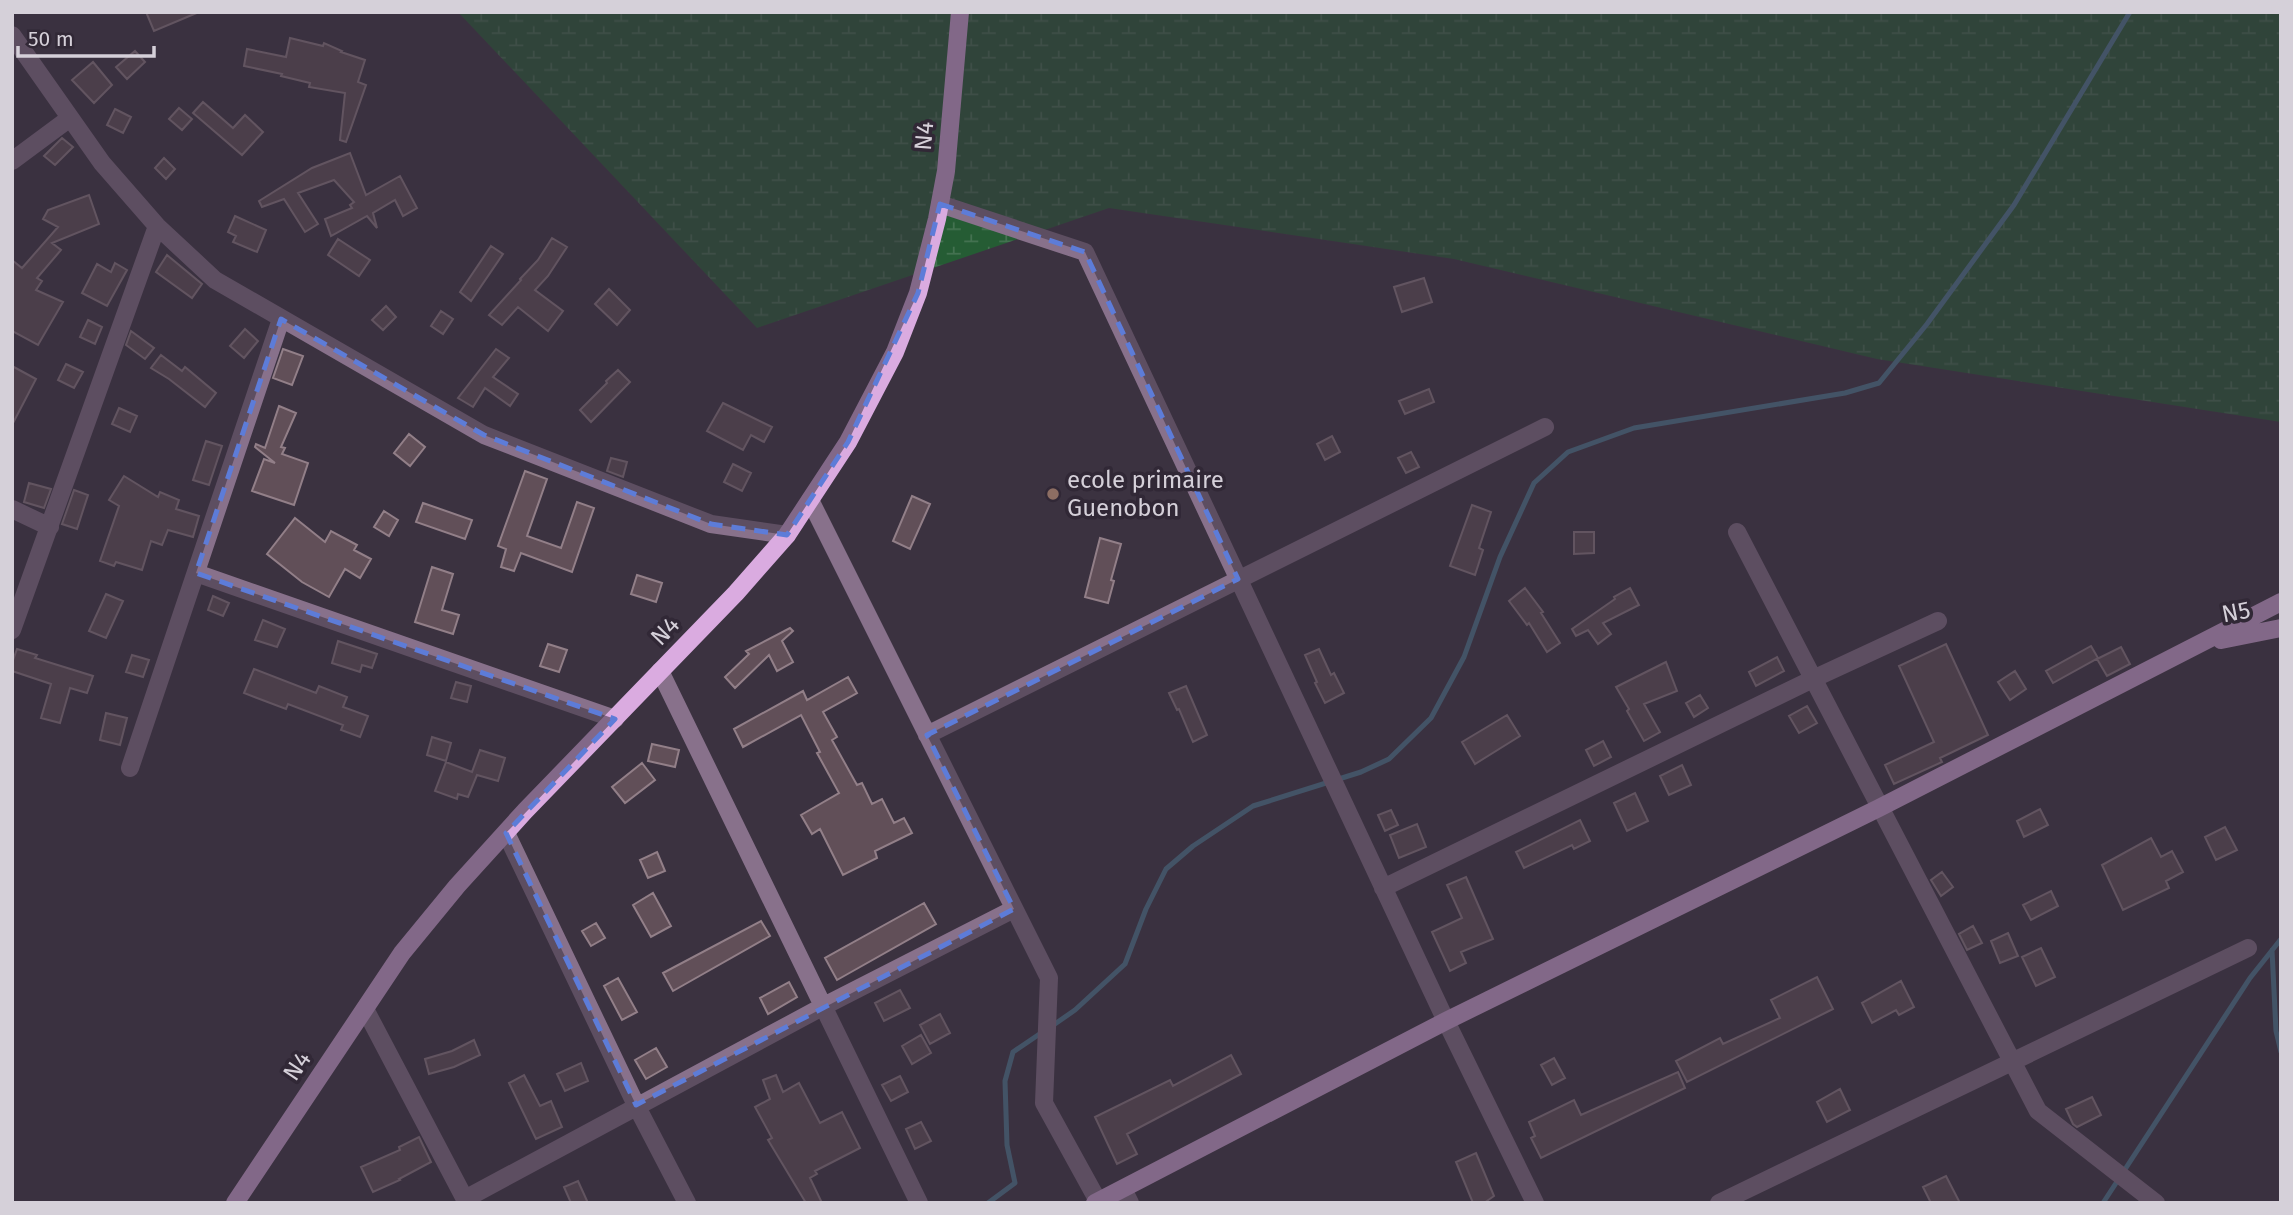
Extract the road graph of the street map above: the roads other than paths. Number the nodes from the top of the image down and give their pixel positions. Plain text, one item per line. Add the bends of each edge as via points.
1 (960, 12) edge
2 (12, 35) edge
3 (69, 118) junction
4 (12, 161) edge
5 (940, 204) junction
6 (158, 226) junction
7 (281, 319) junction
8 (1545, 427) dead end
9 (810, 500) junction
10 (12, 509) edge
11 (50, 527) junction
12 (1737, 531) dead end
13 (787, 535) junction
14 (196, 573) junction
15 (1238, 579) junction
16 (2281, 602) edge
17 (1938, 621) dead end
18 (2281, 628) edge
19 (12, 631) edge
20 (2200, 644) junction
21 (660, 671) junction
22 (1815, 678) junction
23 (615, 719) junction
24 (927, 735) junction
25 (130, 768) dead end
26 (1879, 808) junction
27 (506, 832) junction
28 (1383, 888) junction
29 (1014, 909) junction
30 (2248, 948) dead end
31 (824, 1006) junction
32 (365, 1009) junction
33 (1446, 1021) junction
34 (2013, 1062) junction
35 (636, 1105) junction
36 (1127, 1196) edge
37 (466, 1201) edge
38 (1097, 1202) edge
39 (235, 1203) edge
40 (687, 1203) edge
41 (919, 1203) edge
42 (1535, 1203) edge
43 (1719, 1203) edge
44 (2156, 1203) edge

1 - 5 main road, N4
2 - 3 street
3 - 4 street
3 - 6 street
5 - 9 main road, N4 via 918,293 895,352 848,442
5 - 15 street via 1085,252
6 - 7 street via 215,280
6 - 11 street
7 - 13 street via 484,435 711,524
7 - 14 street
8 - 15 street
9 - 13 main road, N4
9 - 24 street
10 - 11 street
11 - 19 street
12 - 22 street
13 - 21 main road, N4
14 - 23 street
14 - 25 street
15 - 24 street
15 - 28 street
16 - 20 main road
17 - 22 street
18 - 20 main road, N5
20 - 26 main road
21 - 23 main road, N4
21 - 31 street
22 - 26 street
22 - 28 street
23 - 27 main road, N4
24 - 29 street
26 - 33 main road
26 - 34 street
27 - 32 main road, N4 via 402,953
27 - 35 street
28 - 33 street
29 - 31 street
29 - 38 street via 1049,978 1044,1103
30 - 34 street
31 - 35 street
31 - 41 street
32 - 37 street
32 - 39 main road, N4
33 - 36 main road
33 - 42 street
34 - 43 street
34 - 44 street via 2038,1111
35 - 37 street
35 - 40 street
36 - 38 main road

